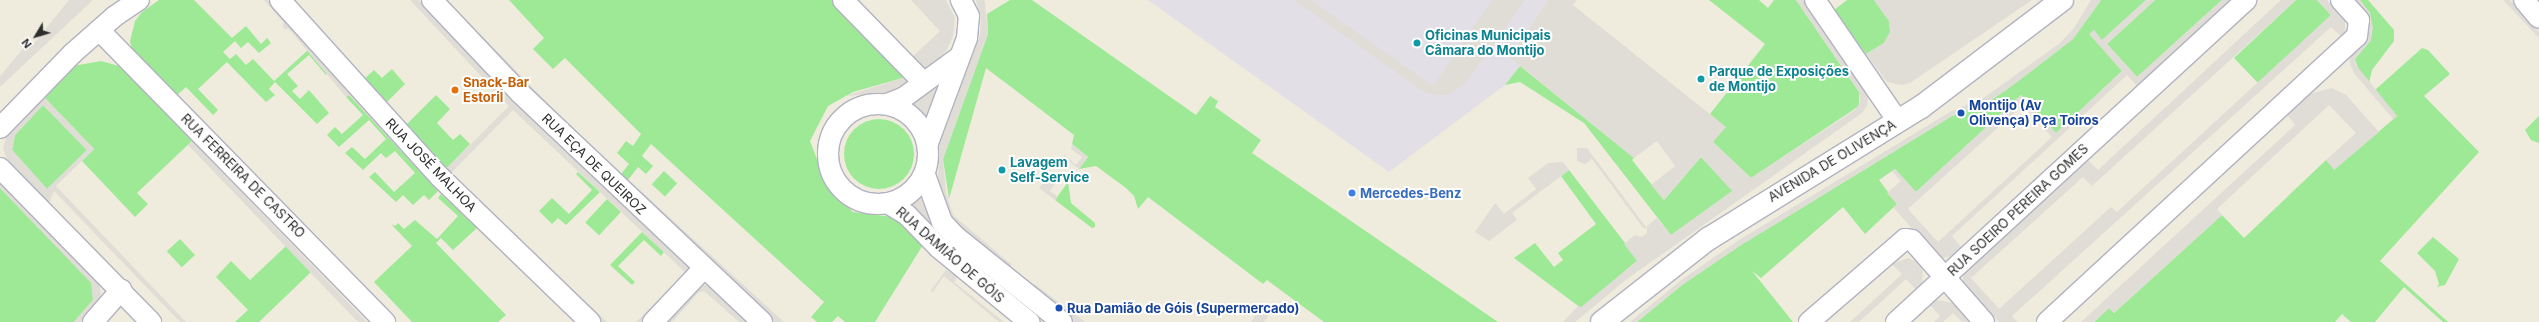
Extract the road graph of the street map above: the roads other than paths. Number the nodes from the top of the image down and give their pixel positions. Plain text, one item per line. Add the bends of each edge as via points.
1 (139, 0) edge
2 (280, 0) edge
3 (432, 0) edge
4 (842, 0) edge
5 (961, 0) edge
6 (1815, 0) edge
7 (2062, 0) edge
8 (2246, 0) edge
9 (2341, 0) edge
10 (2524, 0) edge
11 (2539, 18) edge
12 (99, 30) junction
13 (959, 57) junction
14 (919, 78) dead end
15 (887, 104) junction
16 (1898, 121) junction
17 (0, 128) edge
18 (928, 143) junction
19 (0, 168) edge
20 (925, 175) junction
21 (889, 204) junction
22 (704, 268) junction
23 (1945, 277) junction
24 (121, 290) junction
25 (93, 322) edge
26 (151, 322) edge
27 (386, 322) edge
28 (590, 322) edge
29 (653, 322) edge
30 (762, 322) edge
31 (1029, 322) edge
32 (1062, 322) edge
33 (1602, 322) edge
34 (1809, 322) edge
35 (1896, 322) edge
36 (1984, 322) edge
37 (2047, 322) edge

1 - 12 street
2 - 28 street, RUA JOSÉ MALHOA via 440,177
3 - 22 street, RUA EÇA DE QUEIROZ via 520,93
4 - 14 street
5 - 13 street via 969,16 969,24 967,38
6 - 16 street
7 - 16 main road, AVENIDA DE OLIVENÇA via 1972,71
8 - 23 street, RUA SOEIRO PEREIRA GOMES
9 - 37 street via 2359,20 2357,36
10 - 11 street
12 - 17 street via 34,91
12 - 27 street, RUA FERREIRA DE CASTRO
13 - 15 street via 903,98
13 - 18 street
15 - 18 street via 913,118
15 - 21 street via 870,104 846,116 833,132 828,147 832,174 844,192 868,203
16 - 33 main road, AVENIDA DE OLIVENÇA via 1708,239
18 - 20 street via 929,160
19 - 24 street
20 - 21 street via 916,189 904,199
20 - 32 street, RUA DAMIÃO DE GÓIS via 942,222 955,236
21 - 31 street, RUA DAMIÃO DE GÓIS via 907,215 938,248
22 - 29 street
22 - 30 street, RUA EÇA DE QUEIROZ
23 - 34 street via 1912,240 1905,239
23 - 35 street, RUA SOEIRO PEREIRA GOMES
23 - 36 street
24 - 25 street
24 - 26 street

